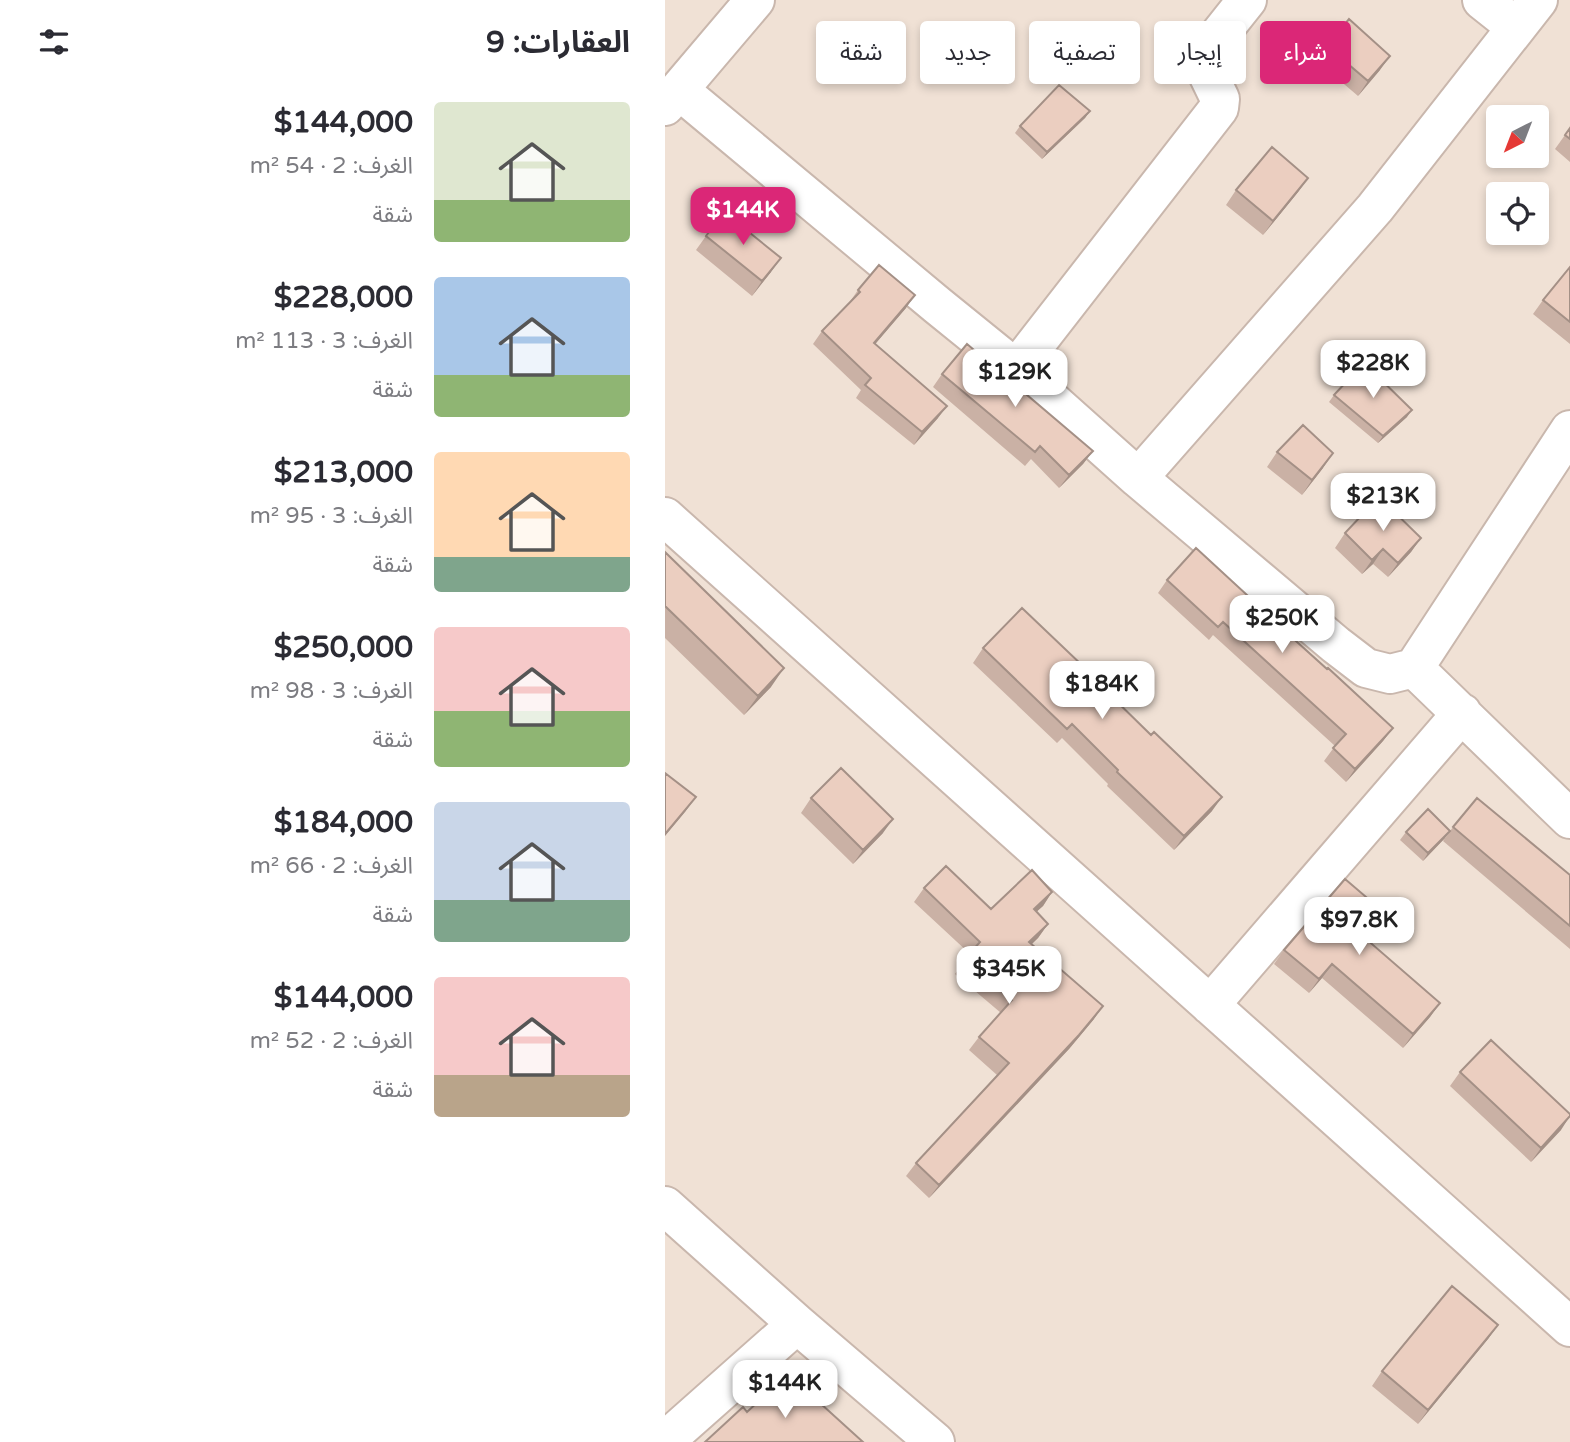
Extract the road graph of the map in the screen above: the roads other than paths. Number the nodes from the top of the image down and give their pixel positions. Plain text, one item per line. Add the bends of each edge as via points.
1 (755, 0) edge
2 (1247, 0) edge
3 (1482, 0) edge
4 (1527, 13) edge
5 (672, 98) edge
6 (1016, 369) junction
7 (1570, 430) edge
8 (1138, 478) junction
9 (665, 517) edge
10 (1414, 668) junction
11 (1462, 713) junction
12 (1570, 819) edge
13 (1210, 1005) junction
14 (665, 1206) edge
15 (797, 1324) junction
16 (1570, 1327) edge
17 (665, 1441) edge
18 (935, 1442) edge

1 - 5 street
2 - 6 street via 1207,53 1204,66 1220,99 1219,108
3 - 4 street
4 - 8 street via 1375,208
5 - 6 street
6 - 8 street
7 - 10 street
8 - 10 street via 1366,668 1390,674
9 - 13 street
10 - 11 street
11 - 12 street
11 - 13 street
13 - 16 street
14 - 15 street
15 - 17 street
15 - 18 street

